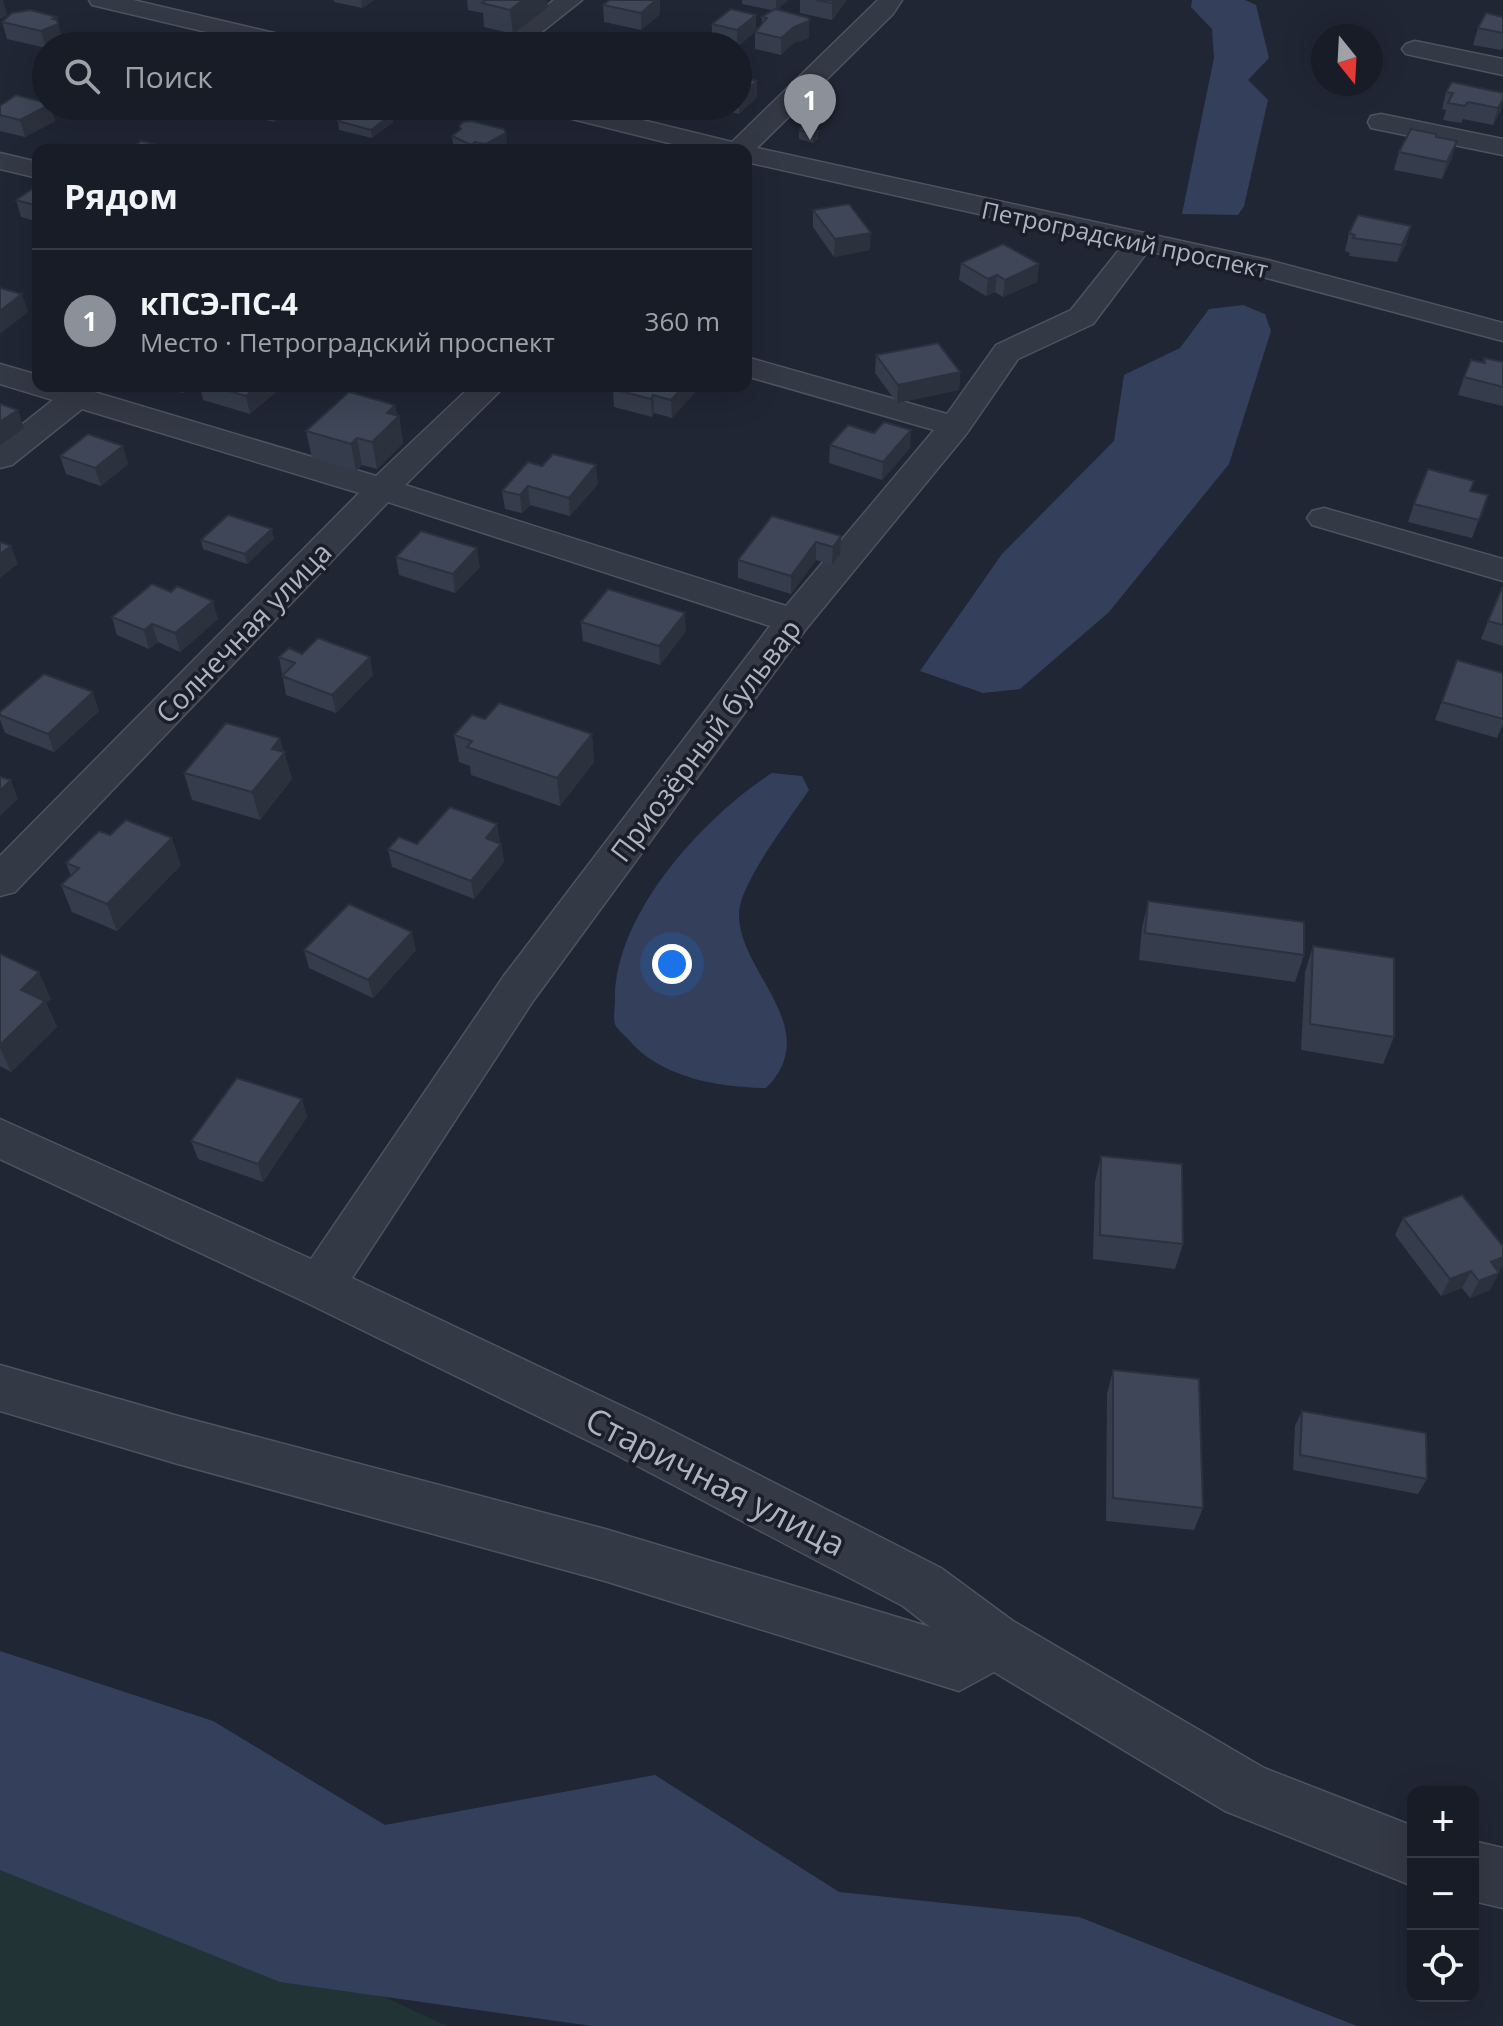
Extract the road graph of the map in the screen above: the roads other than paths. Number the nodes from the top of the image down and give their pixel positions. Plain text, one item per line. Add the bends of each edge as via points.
1 (101, 0) edge
2 (570, 0) edge
3 (890, 0) edge
4 (239, 32) edge
5 (527, 32) edge
6 (1415, 49) dead end
7 (1503, 67) edge
8 (609, 120) edge
9 (1381, 122) dead end
10 (706, 144) edge
11 (746, 144) edge
12 (1503, 147) edge
13 (752, 155) edge
14 (0, 161) edge
15 (32, 169) edge
16 (1139, 243) junction
17 (1503, 332) edge
18 (752, 368) edge
19 (0, 374) edge
20 (32, 384) edge
21 (60, 392) edge
22 (483, 392) edge
23 (77, 397) junction
24 (955, 426) junction
25 (0, 458) edge
26 (382, 489) junction
27 (1324, 518) dead end
28 (1503, 570) edge
29 (793, 621) junction
30 (0, 881) edge
31 (0, 1138) edge
32 (320, 1286) junction
33 (0, 1388) edge
34 (993, 1640) junction
35 (1407, 1854) edge
36 (1479, 1872) edge
37 (1503, 1878) edge

1 - 4 street
2 - 5 street
3 - 11 street
6 - 7 street
8 - 10 street
9 - 12 street
13 - 16 street, Петроградский проспект
14 - 15 street
16 - 17 street, Петроградский проспект via 1268,269
16 - 24 street, Приозёрный бульвар via 1082,317 1007,352
18 - 24 street
19 - 20 street
21 - 23 street
22 - 26 street, Солнечная улица
23 - 25 street
23 - 26 street
24 - 29 street, Приозёрный бульвар
26 - 29 street
26 - 30 street, Солнечная улица
27 - 28 street
29 - 32 street, Приозёрный бульвар via 518,989
31 - 32 street, Старичная улица
32 - 34 street, Старичная улица via 629,1435 922,1587
33 - 34 street via 605,1555 959,1663
34 - 35 street, Старичная улица via 1246,1790
36 - 37 street

